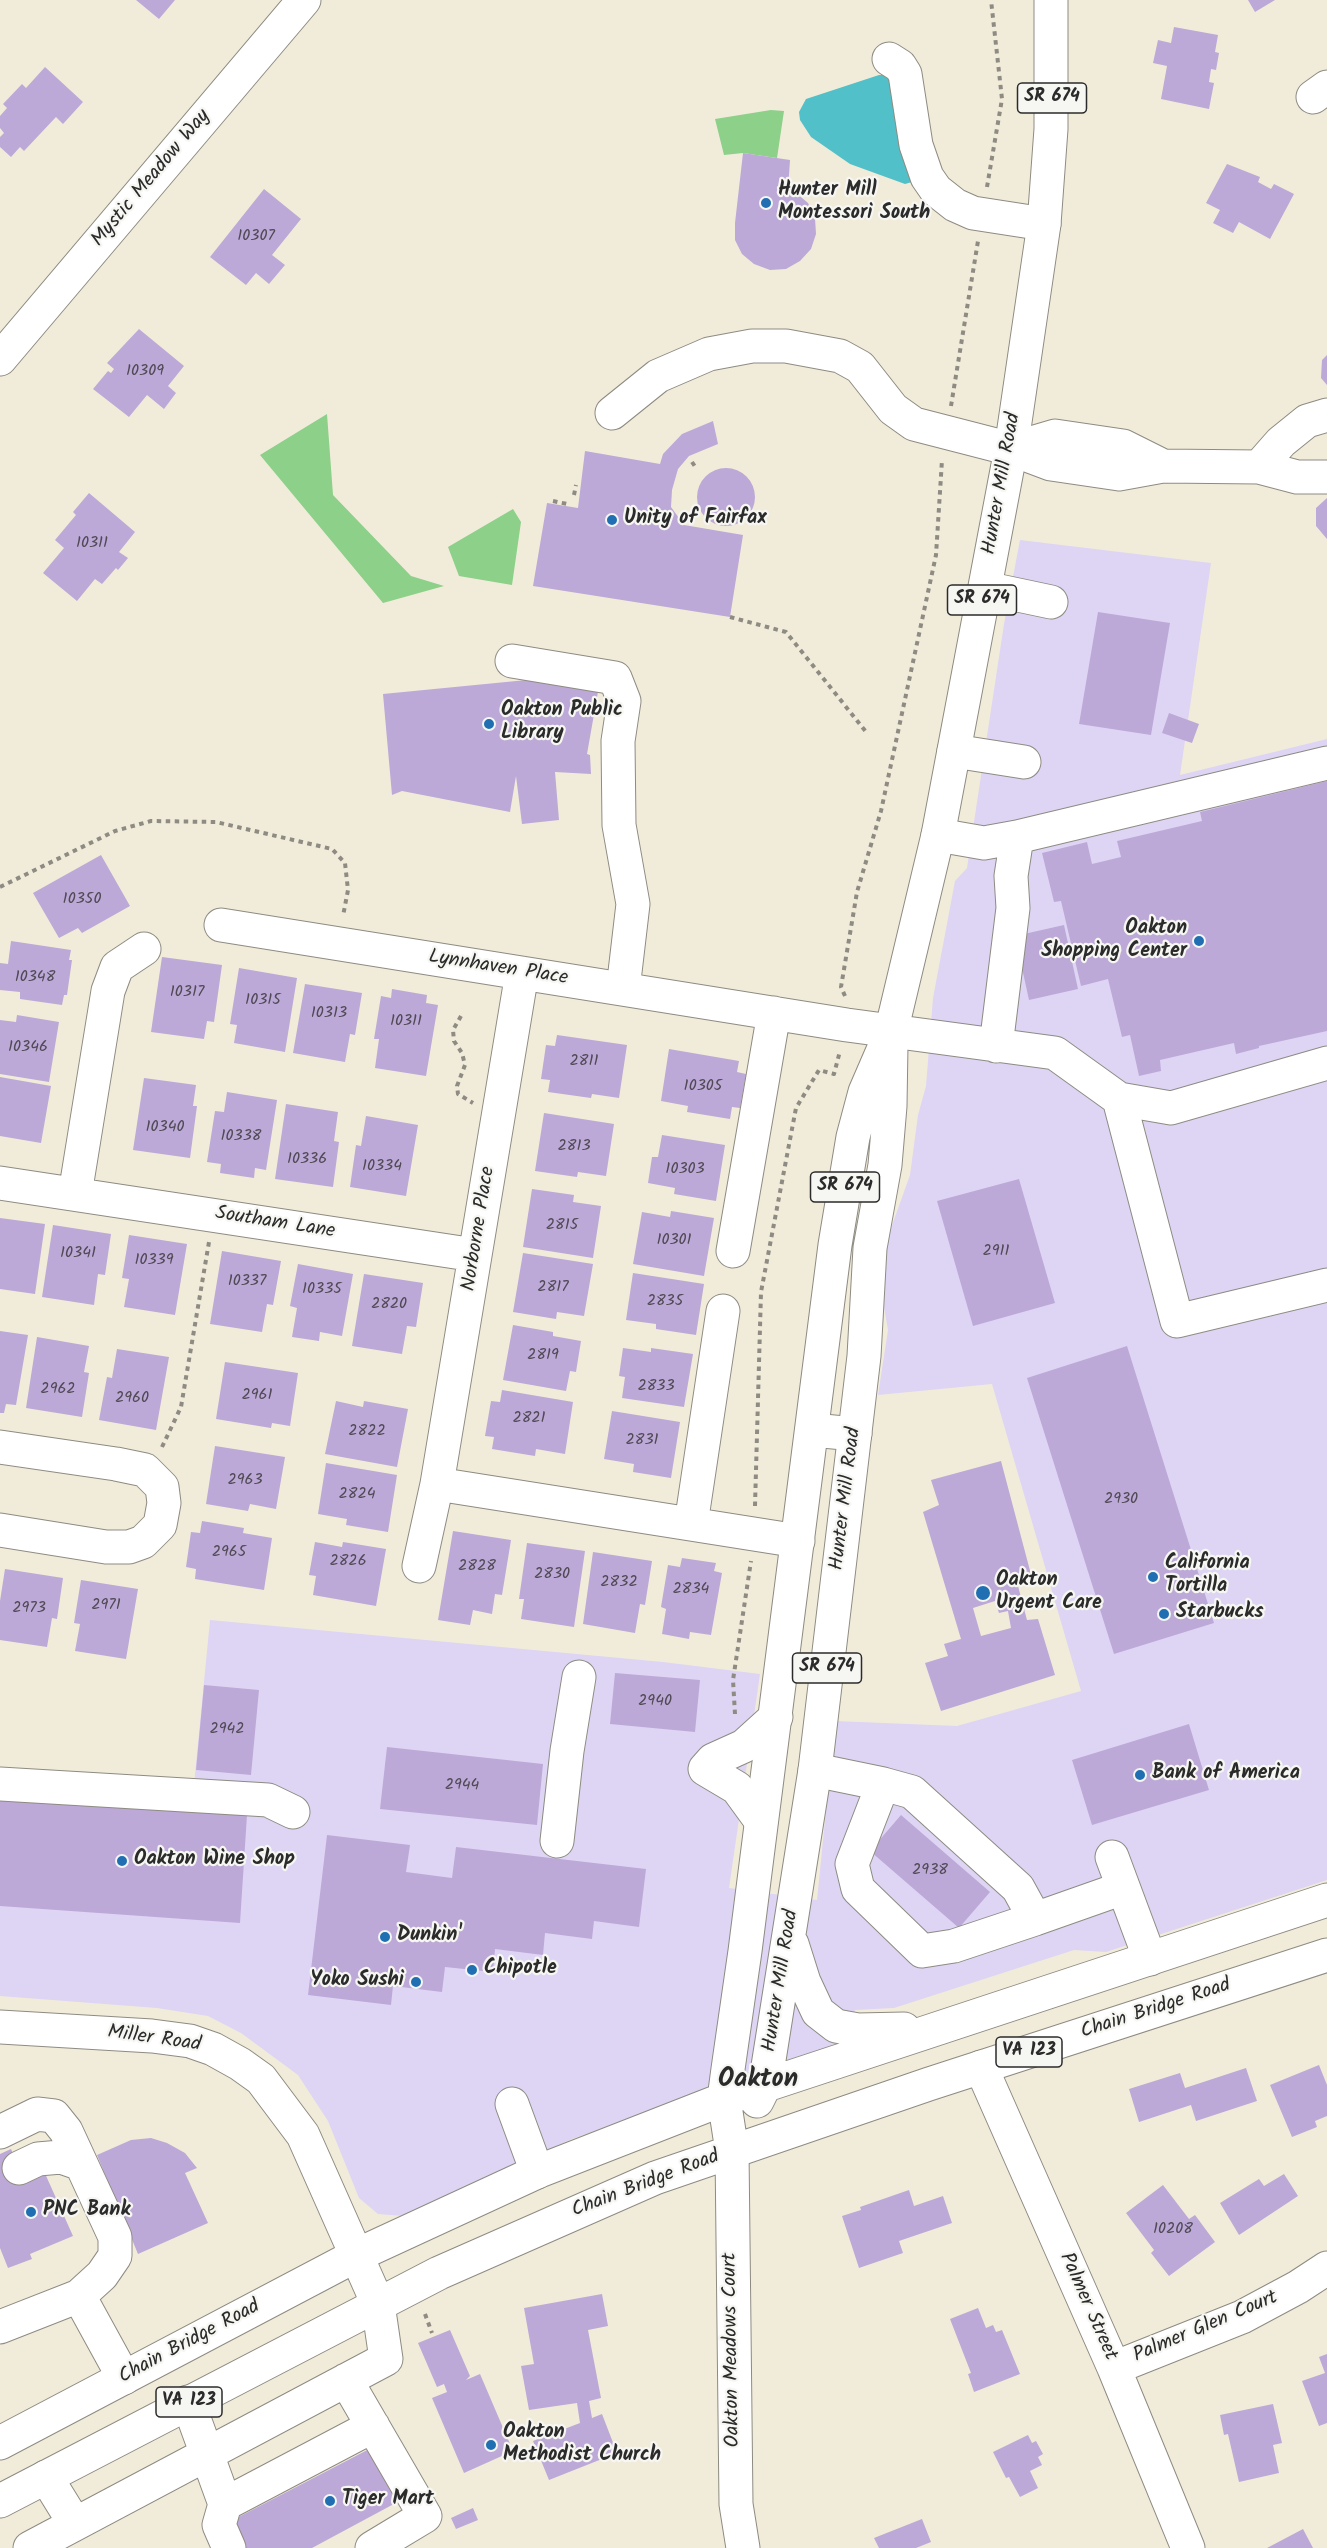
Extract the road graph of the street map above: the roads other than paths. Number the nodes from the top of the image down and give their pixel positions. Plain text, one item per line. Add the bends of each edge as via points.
1 (303, 0) edge
2 (1051, 0) edge
3 (889, 59) dead end
4 (1044, 224) junction
5 (0, 358) edge
6 (612, 413) dead end
7 (1327, 415) edge
8 (1011, 449) junction
9 (1259, 467) junction
10 (1327, 477) edge
11 (985, 588) junction
12 (1050, 602) dead end
13 (512, 661) dead end
14 (954, 751) junction
15 (1024, 762) dead end
16 (1327, 763) edge
17 (938, 835) junction
18 (1017, 837) junction
19 (221, 925) dead end
20 (144, 949) dead end
21 (522, 973) junction
22 (623, 989) junction
23 (774, 1013) junction
24 (891, 1032) junction
25 (996, 1046) junction
26 (1327, 1063) edge
27 (1119, 1099) junction
28 (0, 1183) edge
29 (75, 1194) junction
30 (732, 1251) dead end
31 (475, 1255) junction
32 (1327, 1285) edge
33 (723, 1311) dead end
34 (812, 1430) junction
35 (855, 1434) junction
36 (0, 1446) edge
37 (437, 1484) junction
38 (691, 1524) junction
39 (0, 1530) edge
40 (798, 1541) junction
41 (419, 1566) dead end
42 (579, 1677) dead end
43 (776, 1717) junction
44 (815, 1770) junction
45 (0, 1784) edge
46 (883, 1784) junction
47 (293, 1812) dead end
48 (761, 1821) junction
49 (557, 1840) dead end
50 (1112, 1857) dead end
51 (1123, 1888) junction
52 (1327, 1900) edge
53 (1035, 1919) junction
54 (789, 1937) junction
55 (1327, 1955) edge
56 (1150, 1959) junction
57 (2, 2027) edge
58 (932, 2029) junction
59 (981, 2067) junction
60 (765, 2085) junction
61 (724, 2098) junction
62 (512, 2104) dead end
63 (0, 2132) edge
64 (732, 2151) junction
65 (81, 2164) junction
66 (19, 2168) dead end
67 (537, 2172) junction
68 (355, 2256) junction
69 (1327, 2268) edge
70 (79, 2296) junction
71 (378, 2304) junction
72 (0, 2327) edge
73 (1114, 2367) junction
74 (124, 2378) junction
75 (345, 2380) junction
76 (188, 2402) junction
77 (373, 2426) junction
78 (0, 2443) edge
79 (208, 2453) junction
80 (46, 2477) junction
81 (0, 2501) edge
82 (225, 2504) junction
83 (75, 2524) junction
84 (30, 2548) edge
85 (229, 2548) edge
86 (372, 2548) edge
87 (743, 2548) edge
88 (1188, 2548) edge

1 - 5 main road, Mystic Meadow Way
2 - 4 main road, Hunter Mill Road / SR 674 via 1051,129
3 - 4 main road via 905,74 916,145 936,190 973,213
4 - 8 main road, Hunter Mill Road / SR 674
6 - 8 main road via 658,376 709,354 752,346 786,346 840,356 860,367 893,409 914,424
7 - 9 main road via 1307,421
8 - 9 main road via 1051,464 1119,474 1163,466
8 - 11 main road, Hunter Mill Road / SR 674
9 - 10 main road via 1297,477
11 - 12 main road
11 - 14 main road, Hunter Mill Road / SR 674
13 - 22 main road via 615,678 624,701 618,741 619,825 633,904
14 - 15 main road
14 - 17 main road, Hunter Mill Road / SR 674
16 - 18 main road
17 - 18 main road via 984,843
17 - 24 main road, Hunter Mill Road / SR 674
18 - 25 main road via 1011,876 1013,908
19 - 21 main road, Lynnhaven Place
20 - 29 main road via 117,967 108,991
21 - 22 main road, Lynnhaven Place
21 - 31 main road, Norborne Place
22 - 23 main road, Lynnhaven Place
23 - 24 main road, Lynnhaven Place
23 - 30 main road
24 - 25 main road, Lynnhaven Place
24 - 34 main road, Hunter Mill Road / SR 674 via 865,1092 853,1137
24 - 35 main road, Hunter Mill Road / SR 674 via 885,1165 870,1248
25 - 27 main road, Lynnhaven Place via 1055,1053
26 - 27 main road via 1171,1108
27 - 32 main road via 1177,1321
28 - 29 main road, Southam Lane
29 - 31 main road, Southam Lane
31 - 37 main road, Norborne Place
33 - 38 main road
34 - 35 main road
34 - 40 main road, Hunter Mill Road / SR 674
35 - 44 main road, Hunter Mill Road / SR 674
36 - 39 main road via 145,1470 162,1487 164,1503 160,1525 143,1542 129,1547 106,1547
37 - 38 main road
37 - 41 main road, Norborne Place
38 - 40 main road
40 - 43 main road, Hunter Mill Road / SR 674
42 - 49 main road
43 - 48 main road, Hunter Mill Road / SR 674
43 - 48 main road via 744,1746 713,1760 705,1769 737,1788
44 - 46 main road
44 - 54 main road, Hunter Mill Road / SR 674
45 - 47 main road via 268,1800
46 - 53 main road via 912,1792 1018,1888
46 - 53 main road via 852,1864 858,1889 922,1951 954,1947
48 - 61 main road, Hunter Mill Road / SR 674
50 - 51 main road
51 - 53 main road
51 - 56 main road
52 - 56 main road, Chain Bridge Road / VA 123
54 - 58 main road via 818,2012 836,2026 858,2030
54 - 60 main road, Hunter Mill Road / SR 674
55 - 59 main road, Chain Bridge Road / VA 123
56 - 58 main road, Chain Bridge Road / VA 123
57 - 68 main road, Miller Road via 190,2041 240,2064 270,2089 303,2135
58 - 60 main road, Chain Bridge Road / VA 123
59 - 64 main road, Chain Bridge Road / VA 123
59 - 73 main road, Palmer Street
60 - 61 main road, Chain Bridge Road / VA 123
60 - 64 main road, Hunter Mill Road / SR 674
61 - 64 main road, Hunter Mill Road / SR 674
61 - 67 main road, Chain Bridge Road / VA 123
62 - 67 main road
63 - 65 main road via 37,2114 54,2115
64 - 71 main road, Chain Bridge Road / VA 123 via 553,2221
64 - 87 main road, Oakton Meadows Court via 736,2504
65 - 66 main road via 61,2157 38,2159
65 - 70 main road via 114,2237 115,2256 102,2275
67 - 68 main road, Chain Bridge Road / VA 123
68 - 71 main road, Miller Road
68 - 74 main road, Chain Bridge Road / VA 123
69 - 73 main road, Palmer Glen Court via 1242,2317
70 - 72 main road
70 - 74 main road
71 - 75 main road, Miller Road via 386,2359
71 - 76 main road, Chain Bridge Road / VA 123
73 - 88 main road, Palmer Street
74 - 78 main road, Chain Bridge Road / VA 123
75 - 77 main road
75 - 79 main road
76 - 79 main road
76 - 80 main road, Chain Bridge Road / VA 123
77 - 82 main road
77 - 86 main road via 425,2516
79 - 82 main road
79 - 83 main road
80 - 81 main road, Chain Bridge Road / VA 123
80 - 83 main road
82 - 85 main road via 219,2525
83 - 84 main road

